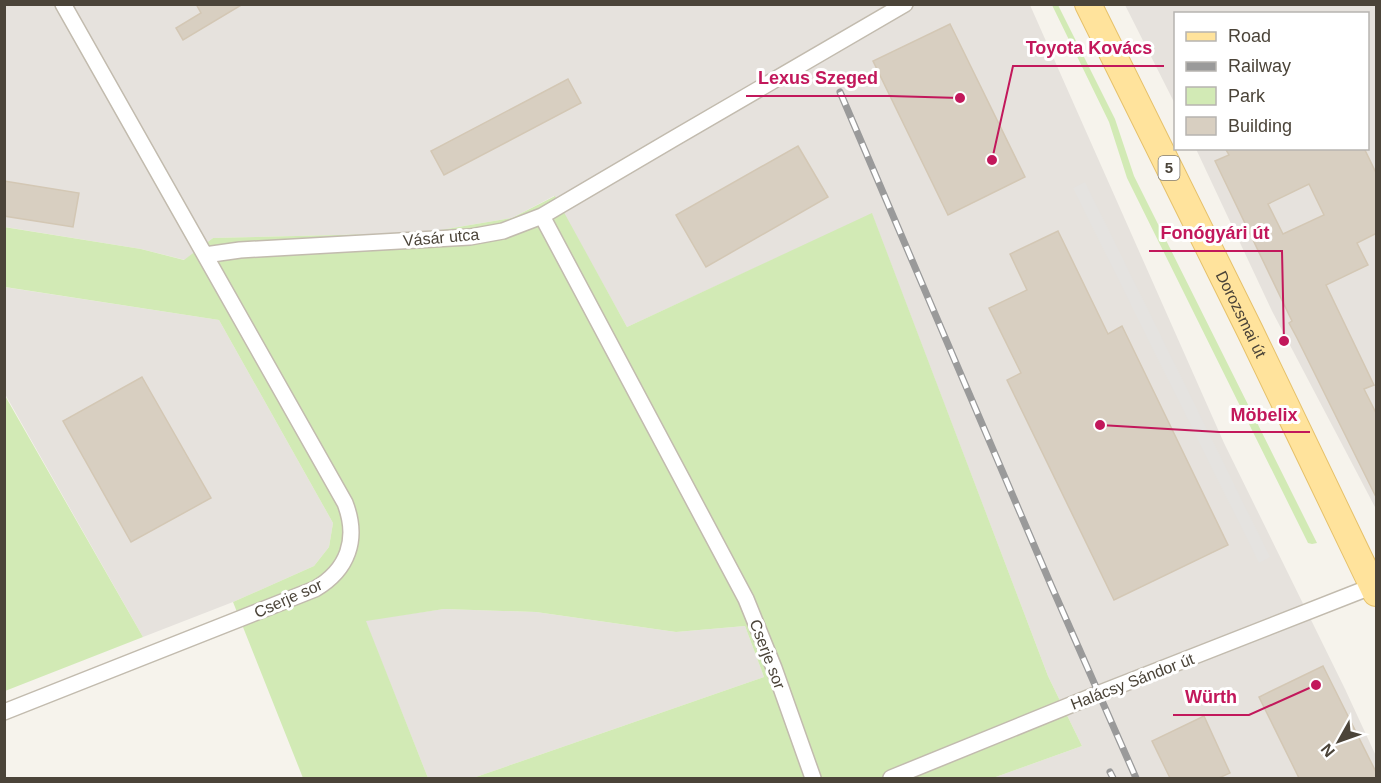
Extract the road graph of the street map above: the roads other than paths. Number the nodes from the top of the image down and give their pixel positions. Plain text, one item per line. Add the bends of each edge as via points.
1 (63, 4) edge
2 (905, 4) edge
3 (1088, 4) edge
4 (542, 216) junction
5 (205, 255) junction
6 (1375, 589) edge
7 (4, 712) edge
8 (813, 778) edge
9 (891, 778) edge

1 - 5 street
2 - 4 street, Vásár utca
3 - 6 main road, Dorozsmai út / 5
4 - 5 street, Vásár utca via 503,231 470,237
4 - 8 street, Cserje sor via 747,599
5 - 7 street, Cserje sor via 345,503 352,535 346,556 334,576 315,589
6 - 9 street, Halácsy Sándor út via 1100,693

